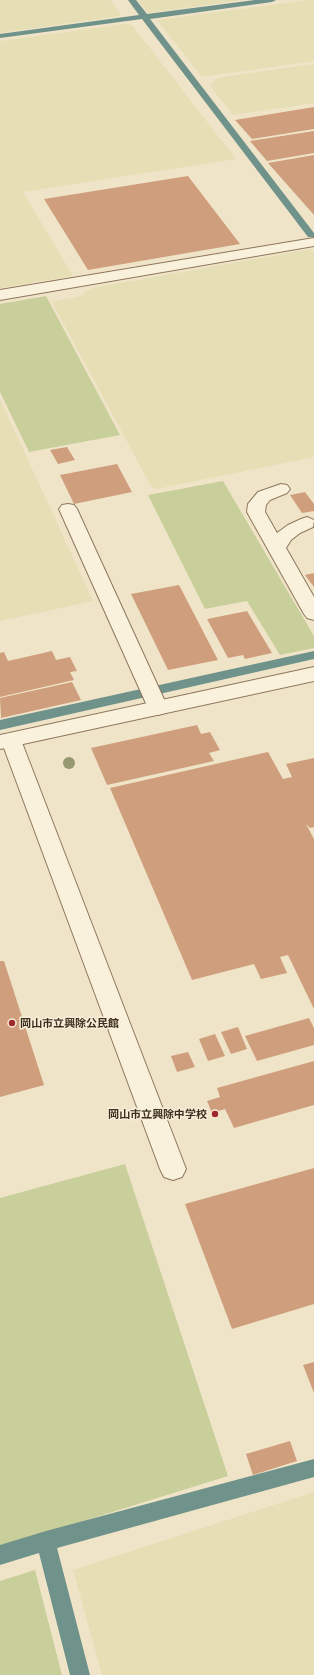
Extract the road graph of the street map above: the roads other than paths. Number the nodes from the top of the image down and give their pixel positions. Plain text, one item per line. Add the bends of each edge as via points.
1 (314, 242) edge
2 (0, 295) edge
3 (281, 489) dead end
4 (68, 509) dead end
5 (307, 523) dead end
6 (276, 548) junction
7 (314, 614) edge
8 (314, 674) edge
9 (153, 696) junction
10 (6, 741) edge
11 (173, 1169) dead end

1 - 2 street
3 - 6 street via 264,496 257,504 256,512
4 - 9 street
5 - 6 street via 285,536
6 - 7 street
8 - 9 street
9 - 10 street
10 - 11 street

